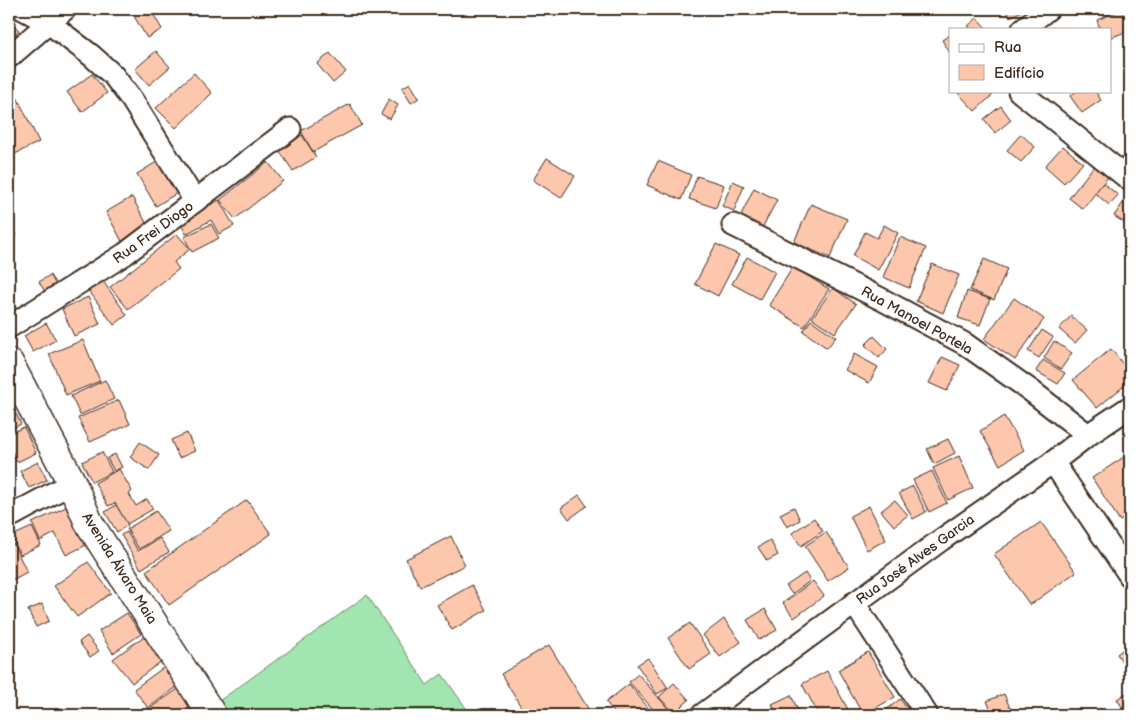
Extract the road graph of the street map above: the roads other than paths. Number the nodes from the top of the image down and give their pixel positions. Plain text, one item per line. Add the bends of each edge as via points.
1 (23, 9) edge
2 (1048, 9) edge
3 (57, 16) edge
4 (1024, 28) edge
5 (9, 57) edge
6 (1019, 92) edge
7 (290, 129) dead end
8 (1130, 180) edge
9 (195, 201) junction
10 (734, 225) dead end
11 (9, 327) edge
12 (9, 363) edge
13 (1130, 407) edge
14 (1088, 435) junction
15 (1053, 462) junction
16 (72, 483) junction
17 (9, 517) edge
18 (1130, 576) edge
19 (854, 603) junction
20 (212, 715) edge
21 (702, 715) edge
22 (927, 715) edge

1 - 3 street
2 - 4 street
3 - 5 street
3 - 9 street via 132,100
6 - 8 street
7 - 9 street, Rua Frei Diogo
9 - 11 street, Rua Frei Diogo via 125,254
10 - 14 street, Rua Manoel Portela via 965,344
12 - 16 street, Avenida Álvaro Maia
13 - 14 street, Rua José Alves Garcia
14 - 15 street, Rua José Alves Garcia
15 - 18 street
15 - 19 street, Rua José Alves Garcia
16 - 17 street
16 - 20 street, Avenida Álvaro Maia via 89,523
19 - 21 street, Rua José Alves Garcia
19 - 22 street

